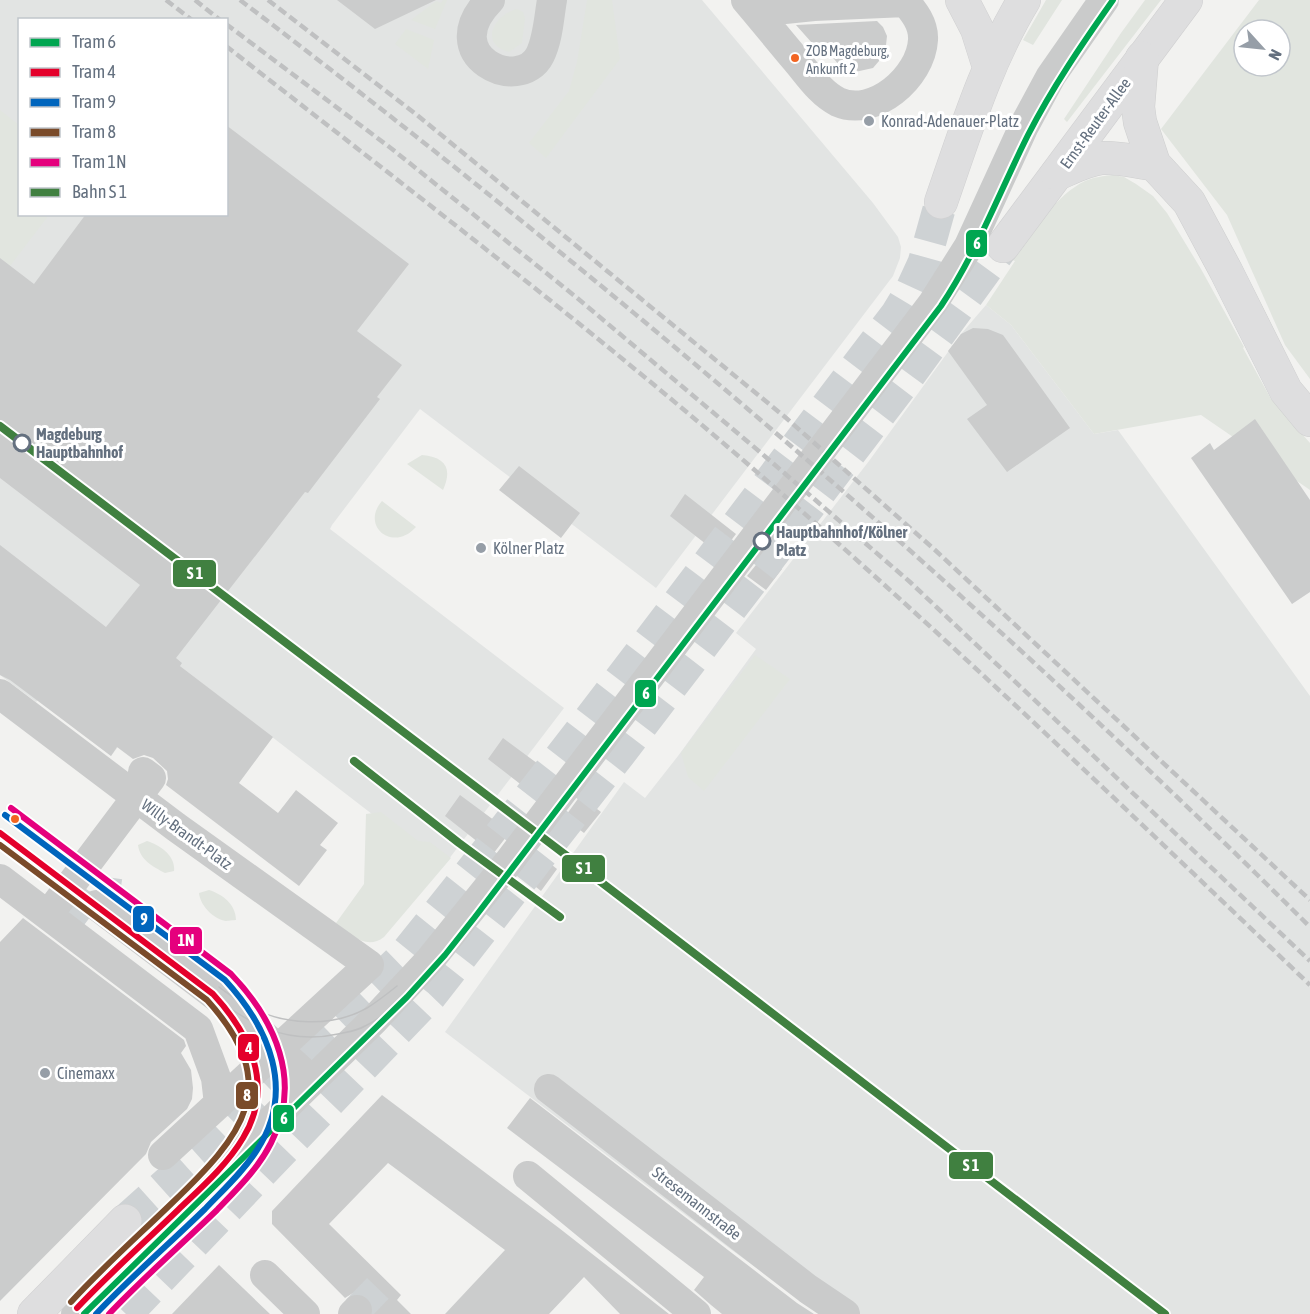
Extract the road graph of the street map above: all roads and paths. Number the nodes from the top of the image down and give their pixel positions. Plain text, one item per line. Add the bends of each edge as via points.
1 (490, 0) edge
2 (552, 0) edge
3 (962, 0) edge
4 (1024, 0) edge
5 (1104, 0) edge
6 (1186, 0) edge
7 (905, 1) edge
8 (751, 6) edge
9 (1142, 58) junction
10 (989, 67) junction
11 (1154, 164) junction
12 (1057, 174) junction
13 (941, 202) tunnel mouth
14 (1003, 246) tunnel mouth
15 (1298, 401) edge
16 (1310, 420) edge
17 (4, 700) edge
18 (140, 785) junction
19 (1, 881) edge
20 (55, 904) junction
21 (96, 905) tunnel mouth
22 (277, 1049) junction
23 (312, 1081) junction
24 (549, 1089) dead end
25 (219, 1104) junction
26 (163, 1155) dead end
27 (528, 1176) dead end
28 (126, 1221) tunnel mouth
29 (265, 1275) dead end
30 (34, 1314) edge
31 (76, 1314) edge
32 (305, 1314) edge
33 (696, 1314) edge
34 (845, 1314) edge

1 - 2 street via 473,26 474,50 493,68 510,71 531,65 539,57
3 - 10 main road via 977,29
4 - 10 main road
5 - 23 street via 1051,76 969,246 915,329 502,871 430,960
6 - 9 main road, Ernst-Reuter-Allee
7 - 8 street
7 - 8 street via 922,28 919,57 895,89 879,99 854,105 840,103 822,91
9 - 11 main road via 1139,115
9 - 12 main road, Ernst-Reuter-Allee
10 - 13 main road
11 - 12 main road via 1100,158
11 - 15 main road via 1189,202
12 - 14 main road, Ernst-Reuter-Allee
15 - 16 main road
17 - 18 street, Willy-Brandt-Platz
18 - 20 street
18 - 22 street, Willy-Brandt-Platz via 369,964
19 - 20 street
20 - 25 street via 198,1029 216,1078
21 - 22 street via 246,1019
22 - 23 street
22 - 25 street
23 - 31 street
24 - 34 street, Stresemannstraße
25 - 26 street
27 - 33 street
28 - 30 main road
29 - 32 street

